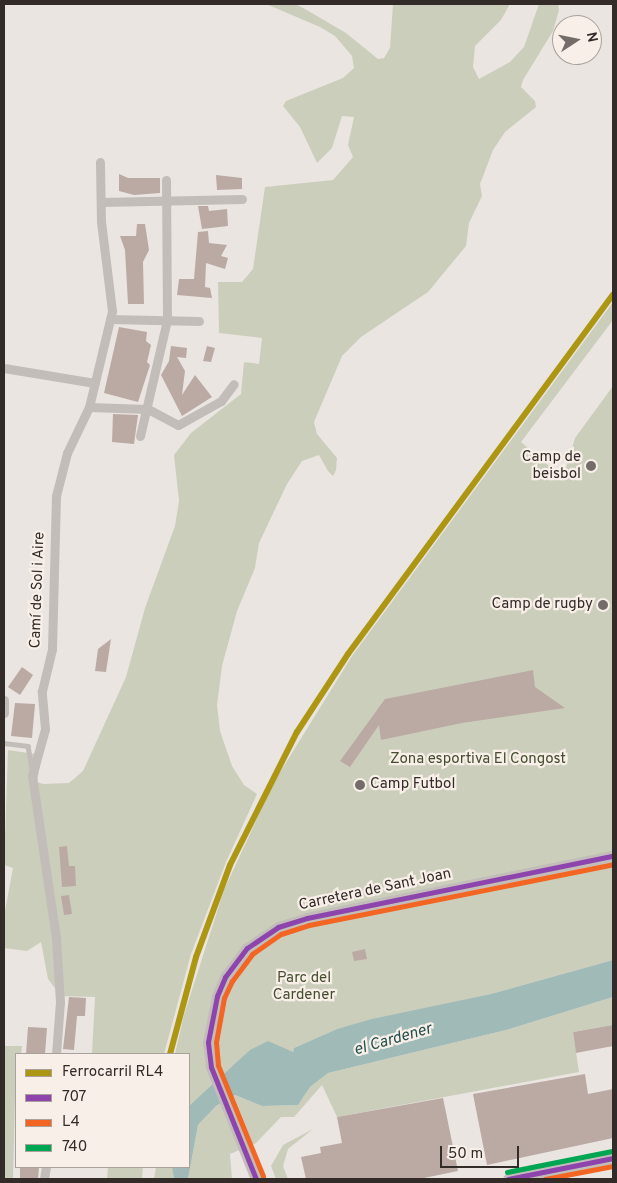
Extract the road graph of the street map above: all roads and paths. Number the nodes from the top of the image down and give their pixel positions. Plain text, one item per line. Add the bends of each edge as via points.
1 (100, 162) dead end
2 (166, 180) dead end
3 (242, 199) dead end
4 (166, 201) junction
5 (101, 202) junction
6 (110, 319) junction
7 (167, 320) junction
8 (199, 321) dead end
9 (4, 368) edge
10 (95, 383) junction
11 (234, 384) dead end
12 (89, 407) junction
13 (148, 409) junction
14 (140, 436) dead end
15 (4, 700) edge
16 (4, 713) edge
17 (4, 743) edge
18 (33, 773) junction
19 (613, 856) edge
20 (56, 1053) edge
21 (613, 1158) edge
22 (256, 1179) edge
23 (508, 1179) edge

1 - 5 street, Camí de Sol i Aire
2 - 4 street
3 - 4 street
4 - 5 street
4 - 7 street
5 - 6 street, Camí de Sol i Aire
6 - 7 street
6 - 10 street, Camí de Sol i Aire
7 - 8 street
7 - 13 street
9 - 10 street
10 - 12 street, Camí de Sol i Aire
11 - 13 street via 221,401 178,425
12 - 13 street
12 - 18 street, Camí de Sol i Aire via 67,453 56,496 52,649 42,691 45,729
13 - 14 street
15 - 16 street
17 - 18 lane via 28,746
18 - 20 street, Camí de Sol i Aire via 56,938 60,1002
19 - 22 street, Carretera de Sant Joan via 307,918 278,928 247,948 225,977 210,1018 211,1067
21 - 23 street

